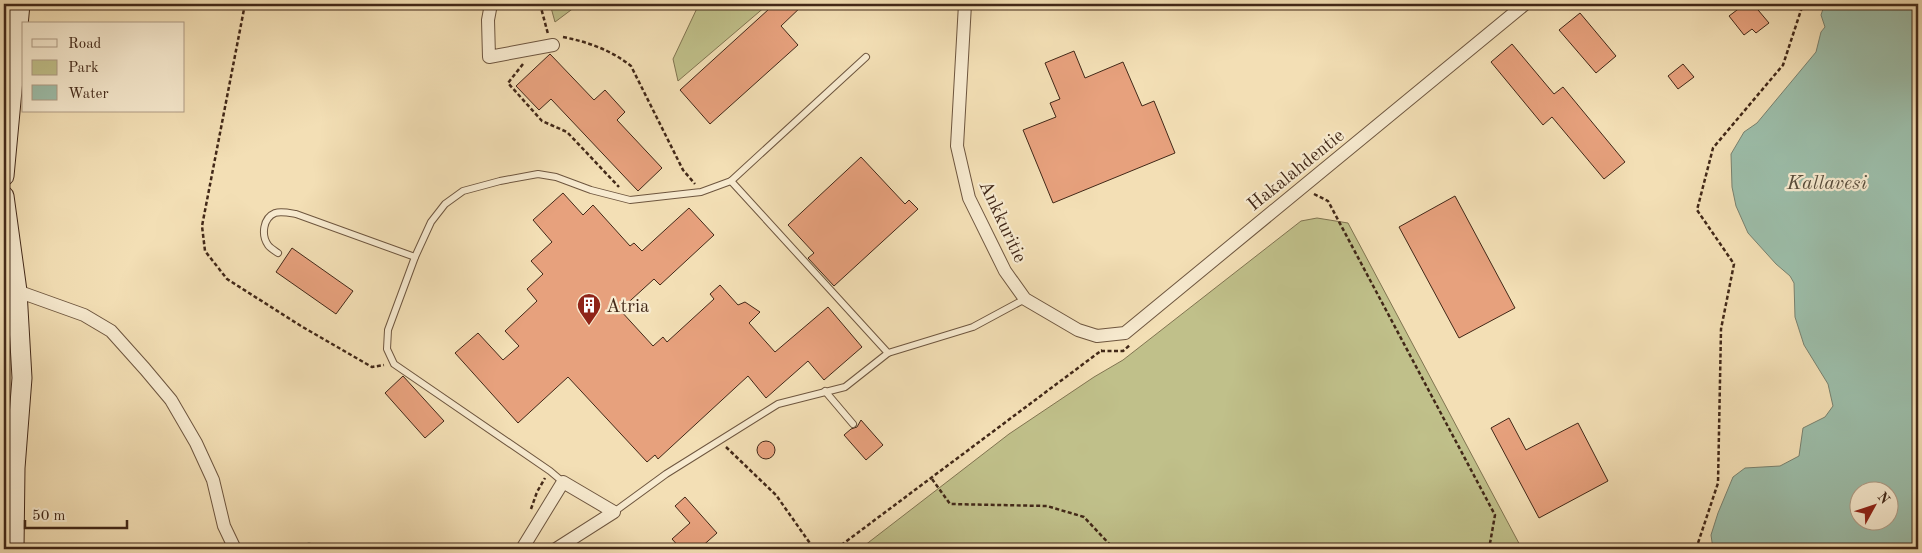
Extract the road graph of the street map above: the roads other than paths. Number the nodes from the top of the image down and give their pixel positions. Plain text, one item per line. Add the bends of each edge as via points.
1 (20, 4) edge
2 (491, 4) edge
3 (965, 4) edge
4 (1525, 4) edge
5 (553, 45) dead end
6 (866, 57) dead end
7 (4, 176) edge
8 (731, 181) junction
9 (4, 196) edge
10 (278, 253) dead end
11 (415, 257) junction
12 (17, 291) junction
13 (1025, 299) junction
14 (1078, 330) joint
15 (888, 353) junction
16 (825, 392) junction
17 (853, 424) dead end
18 (563, 482) junction
19 (614, 512) junction
20 (14, 549) edge
21 (235, 549) edge
22 (522, 549) edge
23 (556, 549) edge

1 - 7 street
2 - 5 street via 489,57
3 - 13 street, Ankkuritie via 956,146 969,198 1005,270
4 - 14 street, Hakalahdentie via 1125,333 1097,336
6 - 8 lane
8 - 11 lane via 701,192 630,200 538,174 462,191 430,222
8 - 15 lane
9 - 12 street
10 - 11 lane via 267,244 263,230 266,220 275,213 285,212
11 - 18 lane via 388,330 387,349 394,364
12 - 20 street via 22,378 15,468
12 - 21 street via 84,315 111,331 172,400 213,480 224,526
13 - 14 street, Ankkuritie
13 - 15 lane via 973,326
15 - 16 lane via 844,386
16 - 17 lane
16 - 19 lane via 778,404 666,474
18 - 19 street
18 - 22 street
19 - 23 street

